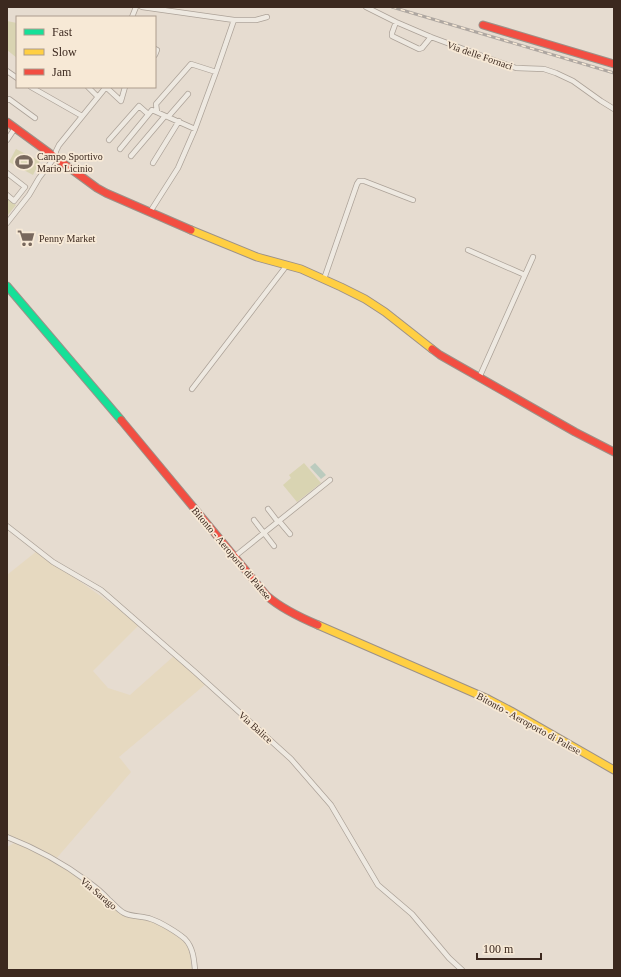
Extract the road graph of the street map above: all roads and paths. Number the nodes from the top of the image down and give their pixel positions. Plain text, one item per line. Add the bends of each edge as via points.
1 (142, 7) edge
2 (366, 7) edge
3 (267, 17) dead end
4 (234, 20) junction
5 (396, 22) junction
6 (483, 25) dead end
7 (431, 37) junction
8 (614, 64) edge
9 (7, 71) edge
10 (216, 72) junction
11 (16, 77) edge
12 (33, 88) edge
13 (89, 88) edge
14 (105, 88) edge
15 (107, 88) edge
16 (125, 88) edge
17 (188, 94) dead end
18 (98, 96) junction
19 (7, 100) edge
20 (614, 108) edge
21 (157, 112) junction
22 (148, 114) junction
23 (82, 116) junction
24 (167, 116) junction
25 (35, 118) dead end
26 (178, 121) junction
27 (7, 122) edge
28 (15, 128) junction
29 (195, 129) junction
30 (7, 140) edge
31 (109, 140) dead end
32 (120, 149) dead end
33 (131, 156) dead end
34 (55, 157) junction
35 (153, 163) dead end
36 (7, 173) edge
37 (7, 195) edge
38 (413, 200) dead end
39 (150, 212) junction
40 (7, 223) edge
41 (468, 250) dead end
42 (534, 257) dead end
43 (287, 265) junction
44 (525, 275) junction
45 (324, 279) junction
46 (7, 286) edge
47 (479, 378) junction
48 (192, 389) dead end
49 (614, 452) edge
50 (330, 480) dead end
51 (268, 509) dead end
52 (254, 520) dead end
53 (279, 521) junction
54 (7, 526) edge
55 (264, 533) junction
56 (290, 534) dead end
57 (274, 546) dead end
58 (234, 557) junction
59 (614, 770) edge
60 (7, 837) edge
61 (195, 970) edge
62 (462, 970) edge

1 - 4 street
2 - 5 street, Via delle Fornaci
3 - 4 street
4 - 10 street
5 - 7 street, Via delle Fornaci
5 - 7 street via 392,36 419,49
6 - 8 main road
7 - 20 street, Via delle Fornaci via 516,68 544,69 556,73
9 - 11 street
10 - 21 street via 191,64 156,104
10 - 29 street
12 - 23 street
13 - 18 street
14 - 18 street
15 - 16 street via 121,101
17 - 24 street
18 - 23 street
19 - 25 street
21 - 22 street via 152,110
21 - 24 street
22 - 31 street via 139,106
22 - 32 street
23 - 34 street via 59,145
24 - 26 street
24 - 33 street
26 - 29 street
26 - 35 street
27 - 28 main road
28 - 30 street
28 - 34 main road
29 - 39 street via 178,168
34 - 39 main road via 97,188
34 - 40 street
36 - 37 street via 25,187 14,201
38 - 45 street via 359,181
39 - 43 main road via 262,259
41 - 44 street
42 - 44 street
43 - 45 main road
43 - 48 street
44 - 47 street
45 - 47 main road via 366,300 440,355
46 - 58 main road, Bitonto - Aeroporto di Palese
47 - 49 main road
50 - 53 street
51 - 53 street
52 - 55 street
53 - 55 street
53 - 56 street
54 - 62 street, Via Balice via 53,562 108,596 291,759 331,805 378,885 412,914
55 - 57 street
55 - 58 street
58 - 59 main road, Bitonto - Aeroporto di Palese via 267,596 283,609 488,699
60 - 61 street, Via Sarago via 50,857 88,881 124,913 151,919 173,930 192,948

